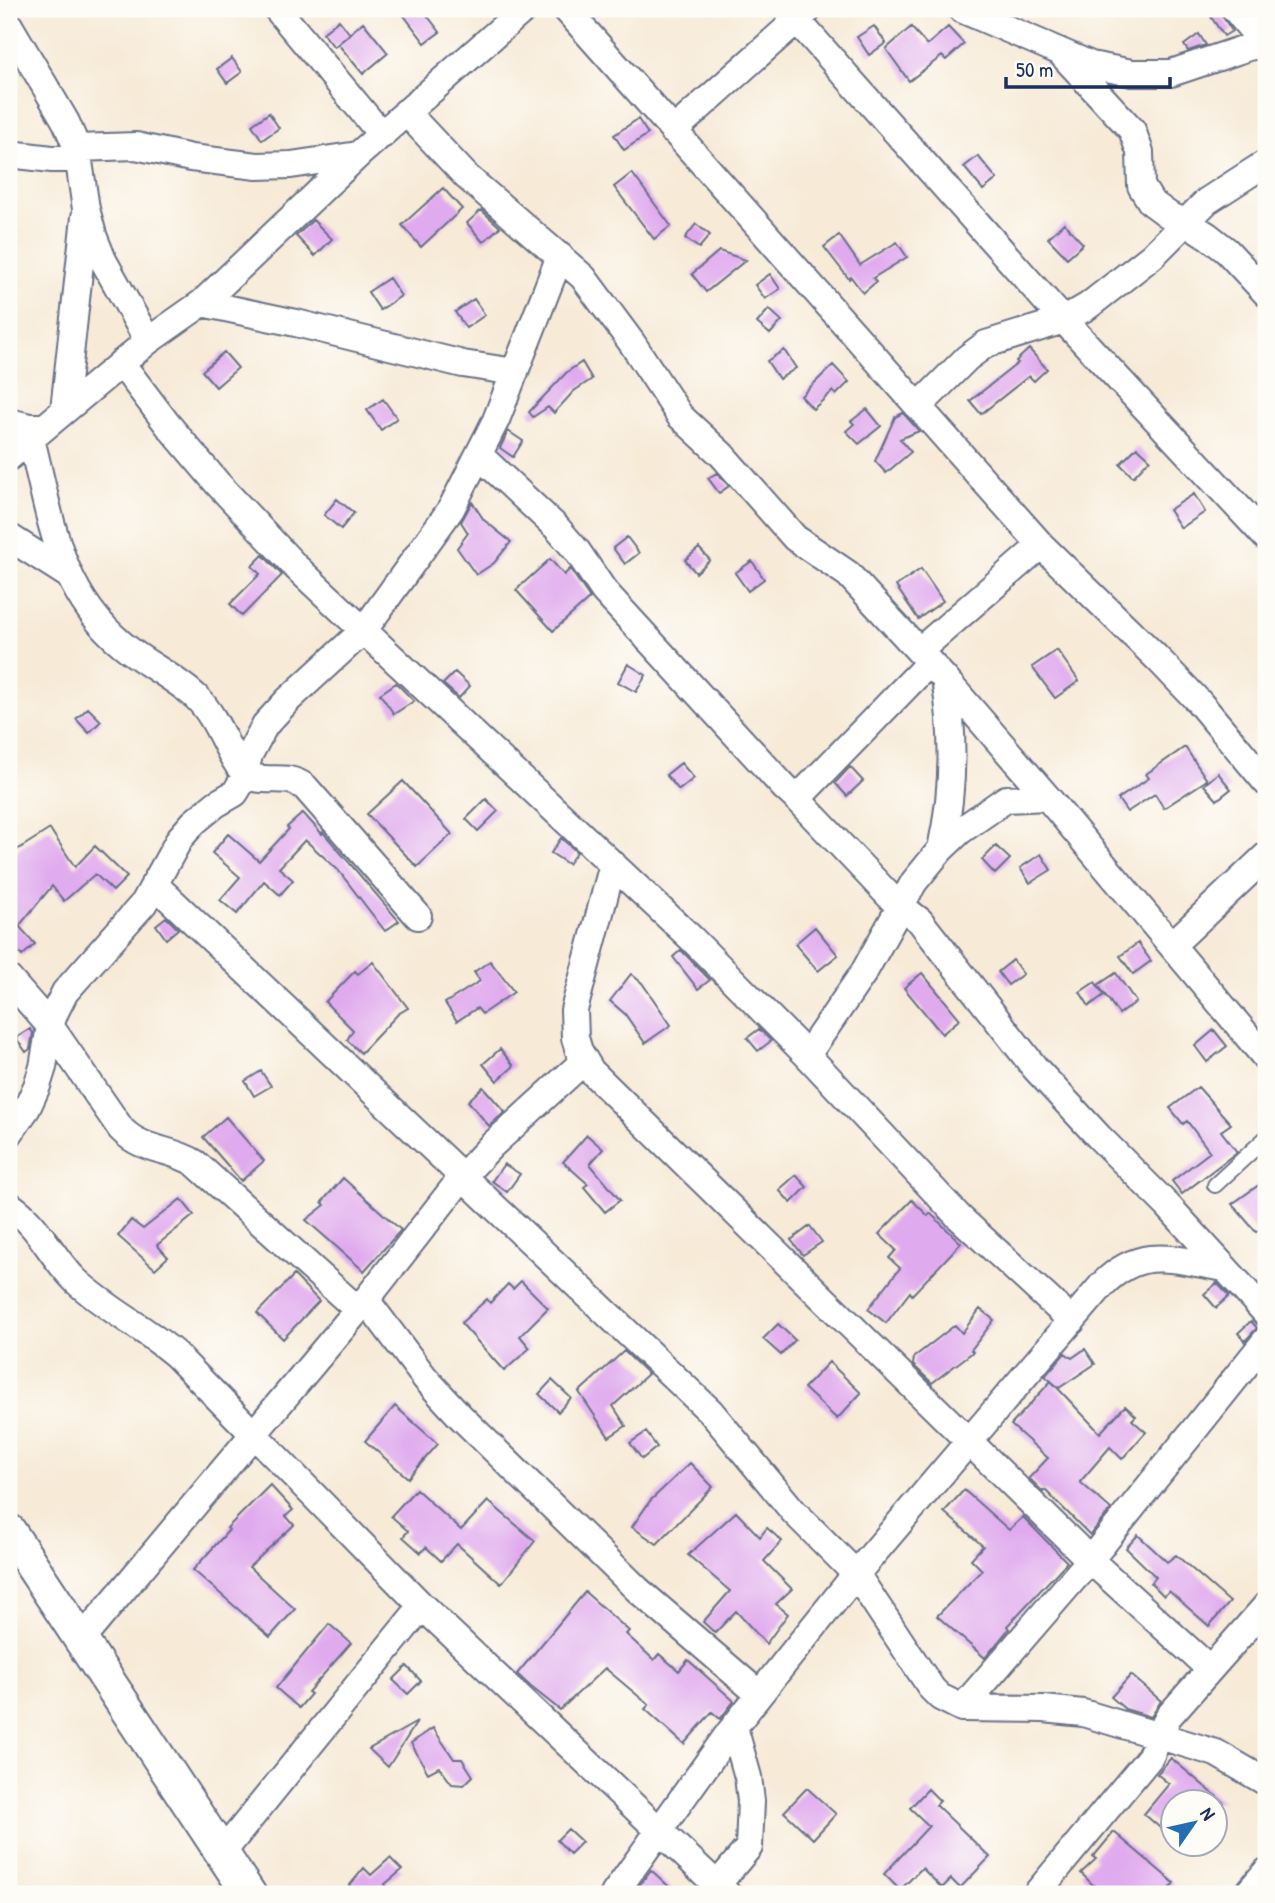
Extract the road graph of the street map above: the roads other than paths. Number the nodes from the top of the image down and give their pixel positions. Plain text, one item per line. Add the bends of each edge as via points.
1 (276, 9) edge
2 (524, 9) edge
3 (566, 9) edge
4 (961, 9) edge
5 (996, 9) edge
6 (1235, 9) edge
7 (797, 13) edge
8 (9, 25) edge
9 (1012, 31) junction
10 (1266, 45) edge
11 (1059, 51) junction
12 (406, 112) junction
13 (673, 131) junction
14 (382, 135) junction
15 (77, 153) junction
16 (9, 155) edge
17 (358, 155) junction
18 (1266, 163) edge
19 (86, 209) junction
20 (1186, 222) junction
21 (561, 256) junction
22 (1266, 293) edge
23 (202, 303) junction
24 (1063, 320) junction
25 (148, 341) junction
26 (121, 363) junction
27 (515, 372) junction
28 (918, 407) junction
29 (9, 422) edge
30 (46, 425) junction
31 (480, 456) junction
32 (9, 457) edge
33 (9, 537) edge
34 (1266, 537) edge
35 (1041, 545) junction
36 (67, 573) junction
37 (364, 630) junction
38 (931, 664) junction
39 (243, 772) junction
40 (1266, 782) edge
41 (1047, 797) junction
42 (797, 799) junction
43 (941, 849) junction
44 (1266, 856) edge
45 (613, 864) junction
46 (154, 884) junction
47 (900, 906) junction
48 (418, 916) dead end
49 (1172, 945) junction
50 (9, 979) edge
51 (50, 1026) junction
52 (807, 1055) junction
53 (1266, 1058) edge
54 (584, 1061) junction
55 (9, 1134) edge
56 (1266, 1138) edge
57 (463, 1176) junction
58 (1215, 1185) dead end
59 (9, 1205) edge
60 (1225, 1268) junction
61 (362, 1305) junction
62 (1266, 1313) edge
63 (1072, 1321) junction
64 (1266, 1340) edge
65 (255, 1435) junction
66 (970, 1442) junction
67 (9, 1531) edge
68 (1090, 1560) junction
69 (856, 1574) junction
70 (422, 1606) junction
71 (1266, 1606) edge
72 (81, 1640) junction
73 (1210, 1669) junction
74 (759, 1694) junction
75 (962, 1707) junction
76 (734, 1727) junction
77 (1159, 1737) junction
78 (1266, 1782) edge
79 (659, 1829) junction
80 (222, 1853) junction
81 (722, 1890) edge
82 (249, 1894) edge
83 (614, 1894) edge
84 (1036, 1894) edge

1 - 14 street
2 - 12 street
3 - 13 street
4 - 9 street
5 - 9 street
6 - 10 street
7 - 13 street
7 - 24 street
8 - 15 street via 66,122
9 - 11 street
10 - 11 street via 1171,73 1152,74 1091,65
11 - 20 street via 1132,130 1140,152 1139,175 1151,202
12 - 14 street
12 - 21 street via 467,177
13 - 28 street
14 - 17 street
15 - 16 street via 52,159
15 - 17 street via 136,146 257,166
15 - 19 street
17 - 23 street
18 - 20 street via 1219,192
19 - 25 street via 103,260
19 - 30 street
20 - 22 street via 1227,251
20 - 24 street via 1121,282
21 - 27 street
21 - 38 street via 583,277 693,430 722,455 795,538 848,574
23 - 25 street
23 - 27 street
24 - 28 street via 986,344
24 - 34 street
25 - 26 street
26 - 30 street
26 - 37 street via 257,526
27 - 31 street
28 - 35 street
29 - 30 street
30 - 32 street
30 - 36 street
31 - 37 street via 433,536
31 - 42 street via 557,528 604,591
33 - 36 street
35 - 38 street
35 - 40 street via 1199,702
36 - 39 street via 106,631 181,684 211,714
37 - 39 street via 276,712 256,740
37 - 45 street
38 - 41 street
38 - 42 street
38 - 43 street via 950,706 953,760
39 - 46 street via 235,793 204,813 180,838
39 - 48 street via 257,779 290,779 305,787
41 - 43 street via 1006,799
41 - 49 street
42 - 47 street
43 - 47 street
44 - 49 street
45 - 52 street
45 - 54 street via 574,1010 575,1038
46 - 51 street via 144,903 65,992
46 - 57 street
47 - 52 street via 864,972
47 - 60 street via 920,921 1035,1068
49 - 53 street
50 - 51 street
51 - 55 street via 37,1086
51 - 61 street via 128,1137 195,1163
52 - 63 street via 960,1217
54 - 57 street
54 - 66 street
56 - 58 lane
57 - 61 street
57 - 69 street via 696,1397 794,1512
59 - 65 street via 30,1222 78,1282 155,1337
60 - 62 street
60 - 63 street via 1152,1257 1138,1260 1113,1274
61 - 65 street
61 - 74 street via 460,1416 638,1590
63 - 66 street
64 - 68 street
65 - 70 street
65 - 72 street
66 - 68 street
66 - 69 street
67 - 72 street
68 - 73 street
68 - 75 street
69 - 74 street
69 - 75 street via 932,1689
70 - 79 street
70 - 80 street
71 - 73 street
72 - 80 street
73 - 77 street via 1168,1717
74 - 76 street
75 - 77 street via 1065,1710
76 - 79 street
76 - 81 street via 748,1777 749,1847
77 - 78 street via 1216,1753
77 - 84 street via 1150,1757
79 - 81 street
79 - 83 street
80 - 82 street

